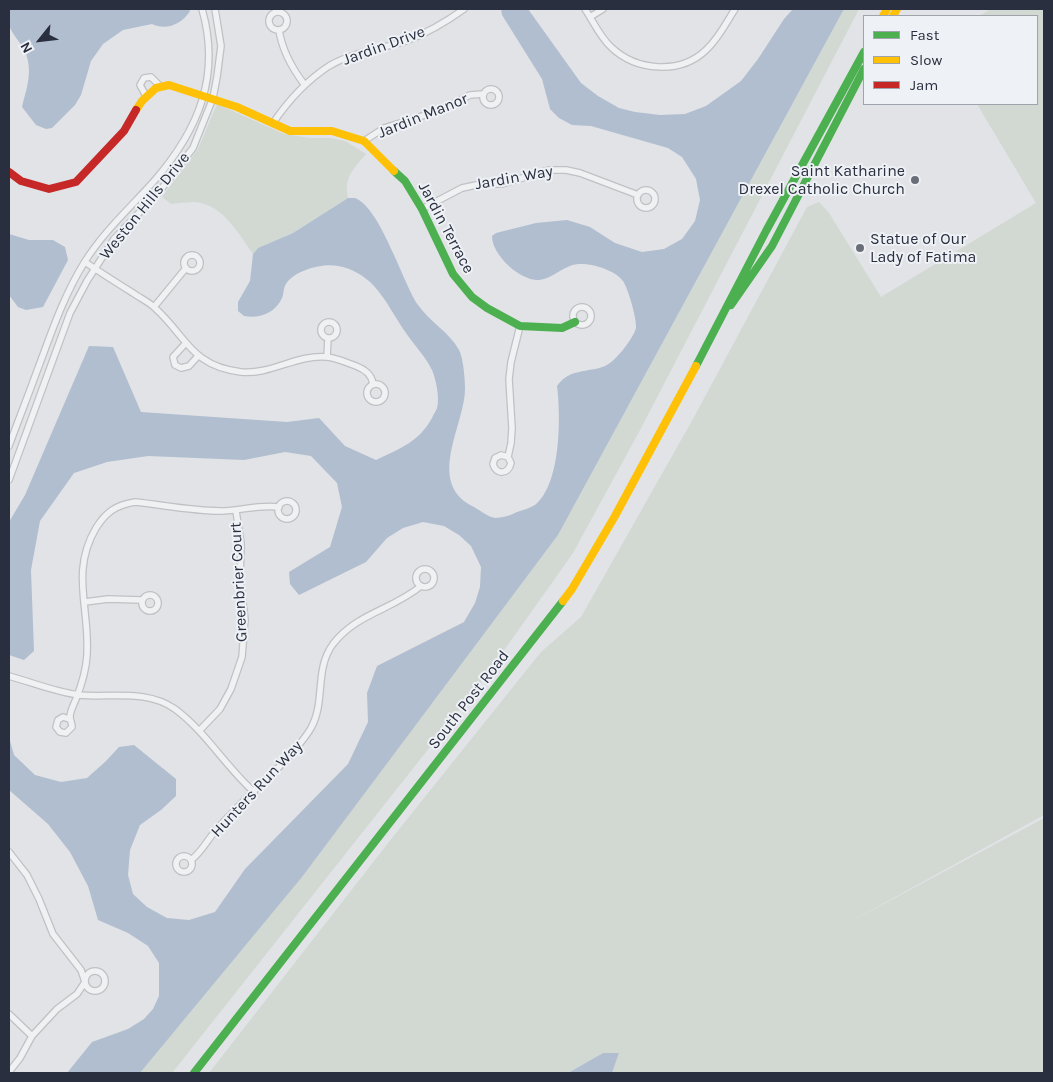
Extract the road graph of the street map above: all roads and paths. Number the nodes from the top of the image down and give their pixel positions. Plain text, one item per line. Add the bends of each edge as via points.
1 (202, 9) edge
2 (215, 9) edge
3 (464, 9) edge
4 (585, 9) edge
5 (603, 9) edge
6 (735, 9) edge
7 (590, 17) junction
8 (279, 30) dead end
9 (863, 54) edge
10 (863, 72) edge
11 (304, 84) junction
12 (160, 86) junction
13 (204, 94) junction
14 (483, 94) dead end
15 (146, 96) junction
16 (212, 98) junction
17 (273, 123) junction
18 (364, 141) junction
19 (810, 152) junction
20 (819, 157) junction
21 (9, 172) edge
22 (638, 196) dead end
23 (422, 209) junction
24 (85, 262) junction
25 (95, 268) junction
26 (186, 268) dead end
27 (154, 307) junction
28 (723, 316) junction
29 (575, 322) dead end
30 (520, 326) junction
31 (328, 338) dead end
32 (185, 344) junction
33 (198, 356) junction
34 (326, 357) junction
35 (373, 384) dead end
36 (9, 446) edge
37 (508, 457) dead end
38 (9, 480) edge
39 (279, 507) dead end
40 (236, 511) junction
41 (421, 586) dead end
42 (142, 600) dead end
43 (85, 602) junction
44 (9, 676) edge
45 (78, 695) junction
46 (69, 719) dead end
47 (200, 730) junction
48 (254, 792) junction
49 (9, 852) edge
50 (191, 860) dead end
51 (9, 1014) edge
52 (32, 1036) junction
53 (9, 1072) edge
54 (194, 1073) edge

1 - 13 street, Weston Hills Drive via 208,27 209,69
2 - 16 street, Weston Hills Drive via 221,46
3 - 11 street, Jardin Drive via 444,24 407,40 362,52 331,65
4 - 7 street
5 - 7 street
6 - 7 street via 705,52 687,62 664,68 646,65 618,53
8 - 11 street via 292,67
9 - 19 street, South Post Road
10 - 20 street, South Post Road
11 - 17 street, Jardin Drive
12 - 13 street, Jardin Terrace via 169,85
12 - 15 street
12 - 15 street via 151,77 144,78 140,85
13 - 16 street, Jardin Terrace
13 - 24 street, Weston Hills Drive via 189,134 175,155 112,226
14 - 18 street, Jardin Manor via 384,128
15 - 21 street via 124,131 76,182 49,189 21,181
16 - 17 street, Jardin Terrace
16 - 25 street, Weston Hills Drive via 193,148 160,192 114,239
17 - 18 street, Jardin Terrace via 303,132 332,131
18 - 23 street, Jardin Terrace via 405,181
19 - 20 street
19 - 28 street, South Post Road
20 - 28 street, South Post Road via 772,246
22 - 23 street, Jardin Way via 580,173 549,170 502,184 462,188
23 - 30 street, Jardin Terrace via 459,283 487,308
24 - 25 street
24 - 36 street, Weston Hills Drive via 53,327
25 - 27 street
25 - 38 street, Weston Hills Drive via 70,313
26 - 27 street
27 - 32 street
28 - 54 street, South Post Road via 661,434 572,589
29 - 30 street, Jardin Terrace via 562,328
30 - 37 street via 510,362 512,428
31 - 34 street
32 - 33 street
32 - 33 street via 173,357 175,365 185,368
33 - 34 street via 221,368 242,372 264,371 308,358
34 - 35 street via 362,369 372,378
39 - 40 street via 264,505
40 - 43 street via 135,502 112,509 102,518 87,546 81,582
40 - 47 street, Greenbrier Court via 245,619 242,658 220,709
41 - 48 street, Hunters Run Way via 359,620 332,646 323,663 318,711 312,728
42 - 43 street via 127,598
43 - 45 street via 87,654
44 - 45 street
45 - 46 street
45 - 47 street via 141,696 156,700 174,708
47 - 48 street via 236,776
48 - 50 street, Hunters Run Way via 217,828
49 - 52 street via 27,876 53,934 81,970 85,982 77,994 57,1009
51 - 52 street
52 - 53 street

